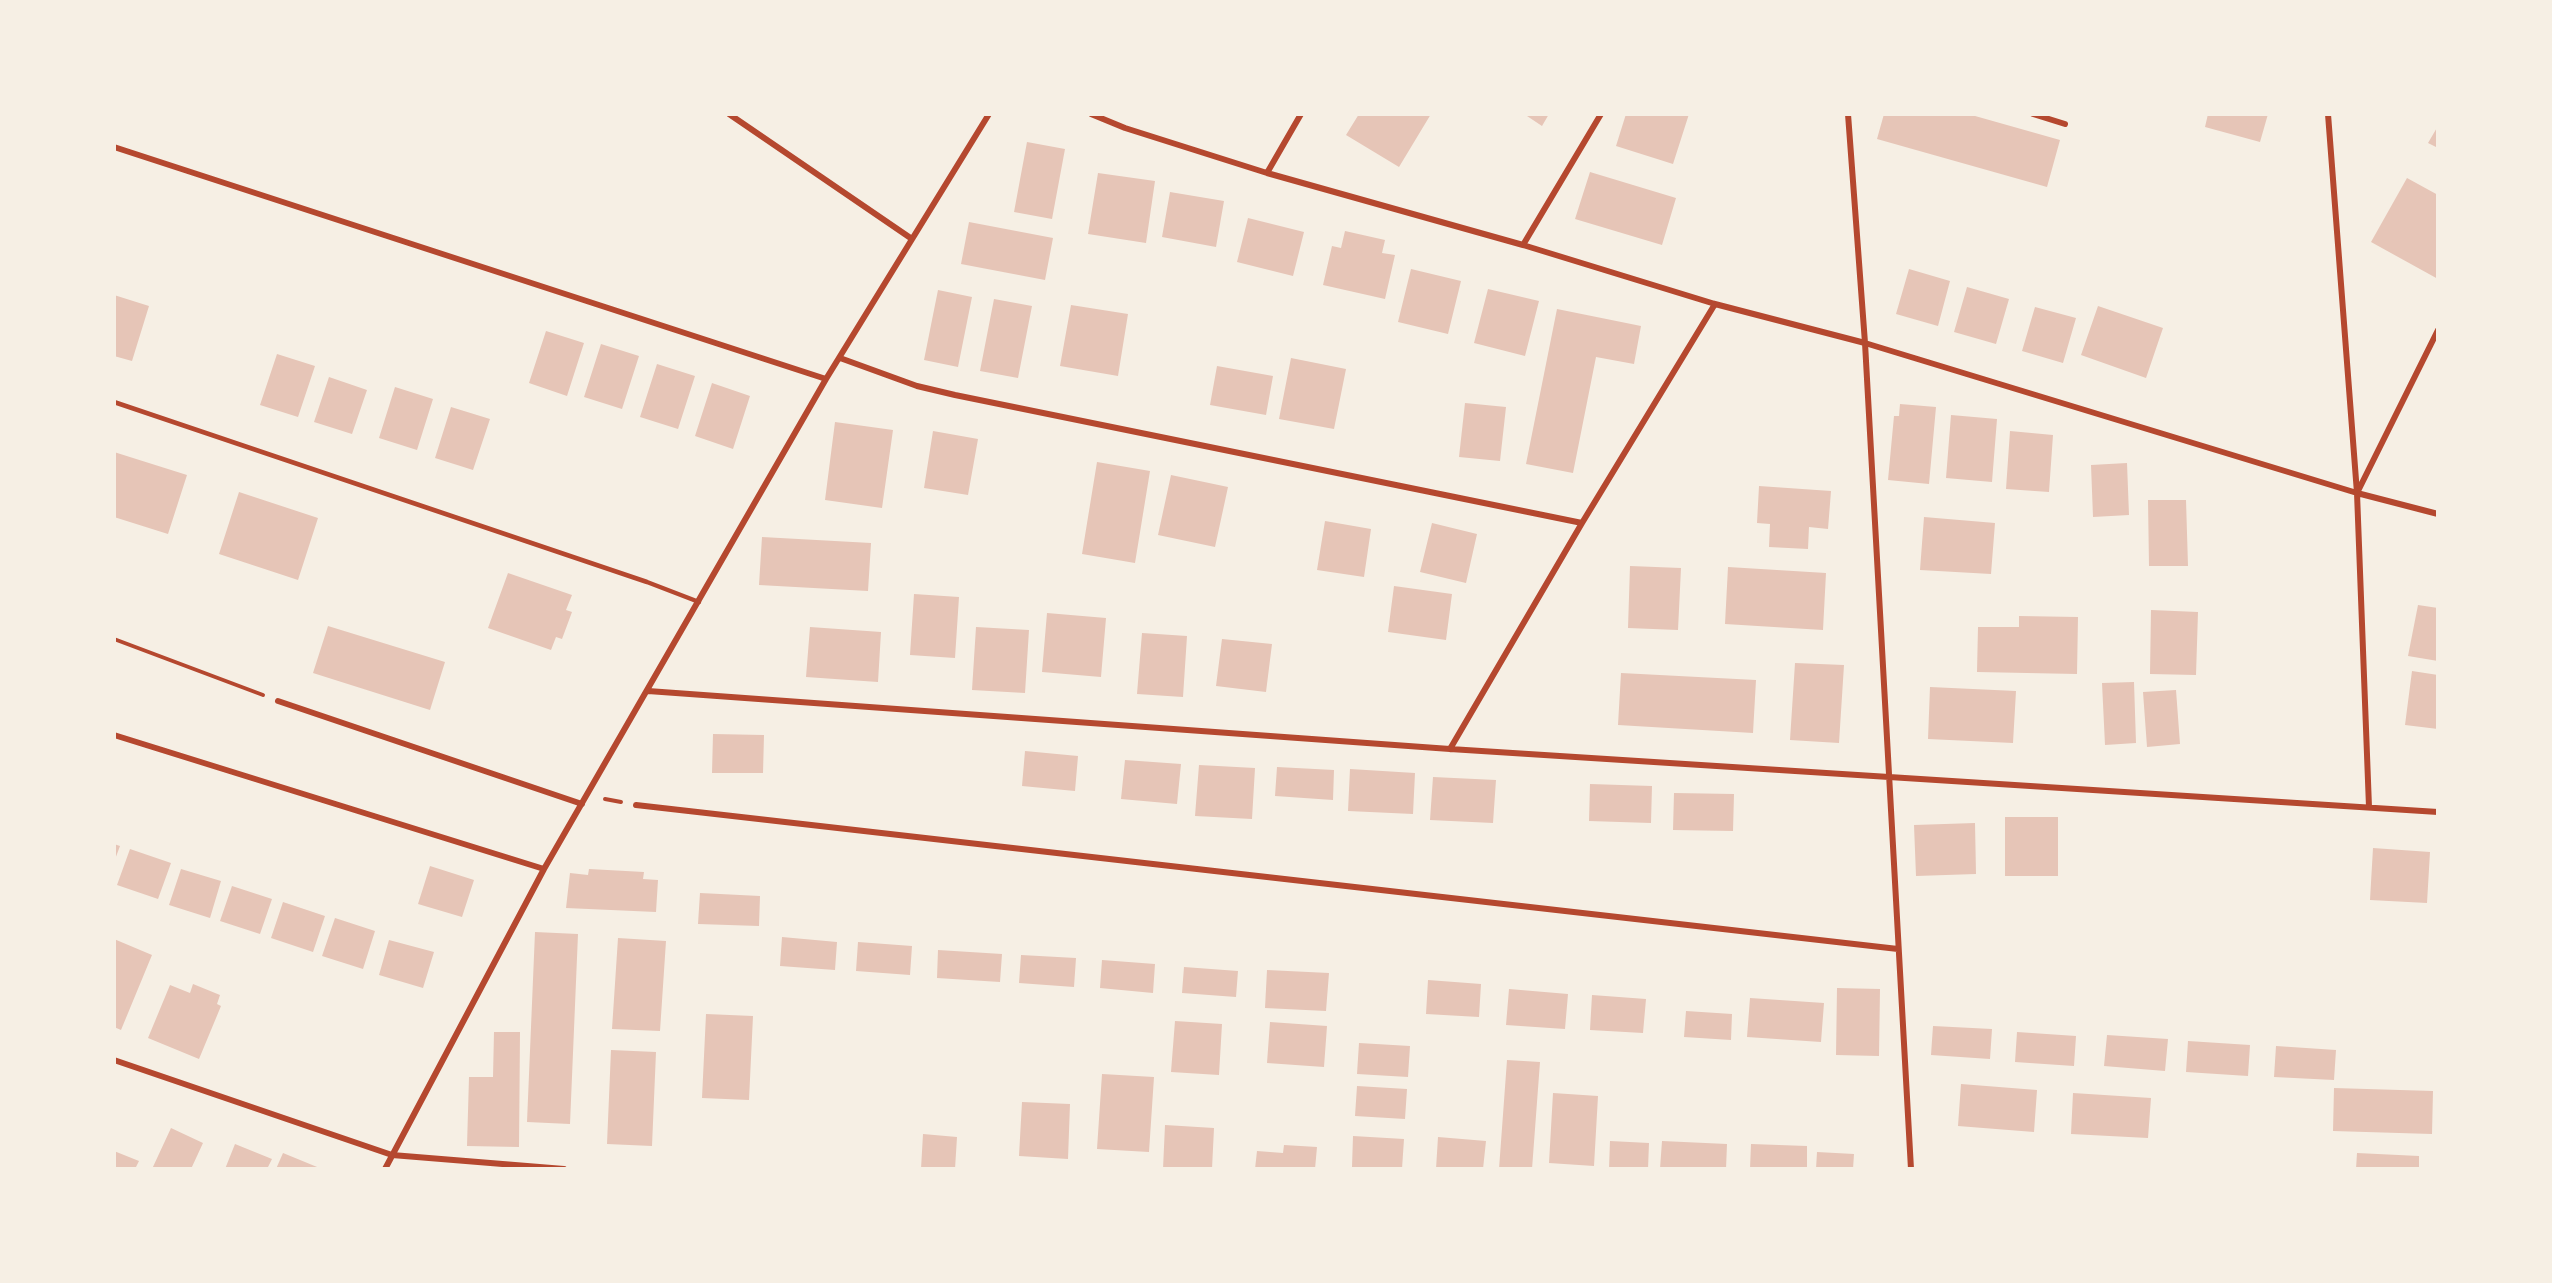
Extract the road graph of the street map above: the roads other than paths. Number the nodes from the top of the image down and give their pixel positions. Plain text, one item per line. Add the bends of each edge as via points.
1 (729, 114) edge
2 (989, 114) edge
3 (1091, 114) edge
4 (1301, 114) edge
5 (1601, 114) edge
6 (1848, 114) edge
7 (2033, 114) edge
8 (2328, 114) edge
9 (2065, 124) dead end
10 (114, 147) edge
11 (1267, 173) junction
12 (912, 239) junction
13 (1523, 245) junction
14 (1715, 304) junction
15 (2438, 330) edge
16 (1865, 343) junction
17 (840, 358) junction
18 (826, 379) junction
19 (114, 402) edge
20 (2357, 493) junction
21 (2438, 514) edge
22 (1582, 523) junction
23 (699, 603) junction
24 (648, 692) junction
25 (278, 701) road end
26 (114, 735) edge
27 (1450, 749) junction
28 (1887, 775) junction
29 (582, 804) junction
30 (636, 805) road end
31 (2369, 807) junction
32 (2438, 812) edge
33 (544, 869) junction
34 (1898, 949) junction
35 (114, 1060) edge
36 (392, 1155) junction
37 (385, 1169) edge
38 (564, 1169) edge
39 (1911, 1169) edge

1 - 12 street
2 - 12 street
3 - 11 street
4 - 11 street
5 - 13 street
6 - 16 street
7 - 9 street
8 - 20 street
10 - 18 street
11 - 13 street
12 - 17 street
13 - 14 street
14 - 16 street
14 - 22 street
15 - 20 street
16 - 20 street
16 - 28 street
17 - 18 street
17 - 22 street via 917,386 955,395
18 - 23 street
19 - 23 lane
20 - 21 street
20 - 31 street
22 - 27 street
23 - 24 street
24 - 27 street
24 - 29 street
25 - 29 street
26 - 33 street
27 - 28 street
28 - 31 street
28 - 34 street
29 - 33 street
30 - 34 street
31 - 32 street
33 - 36 street
34 - 39 street
35 - 36 street
36 - 37 street
36 - 38 street

